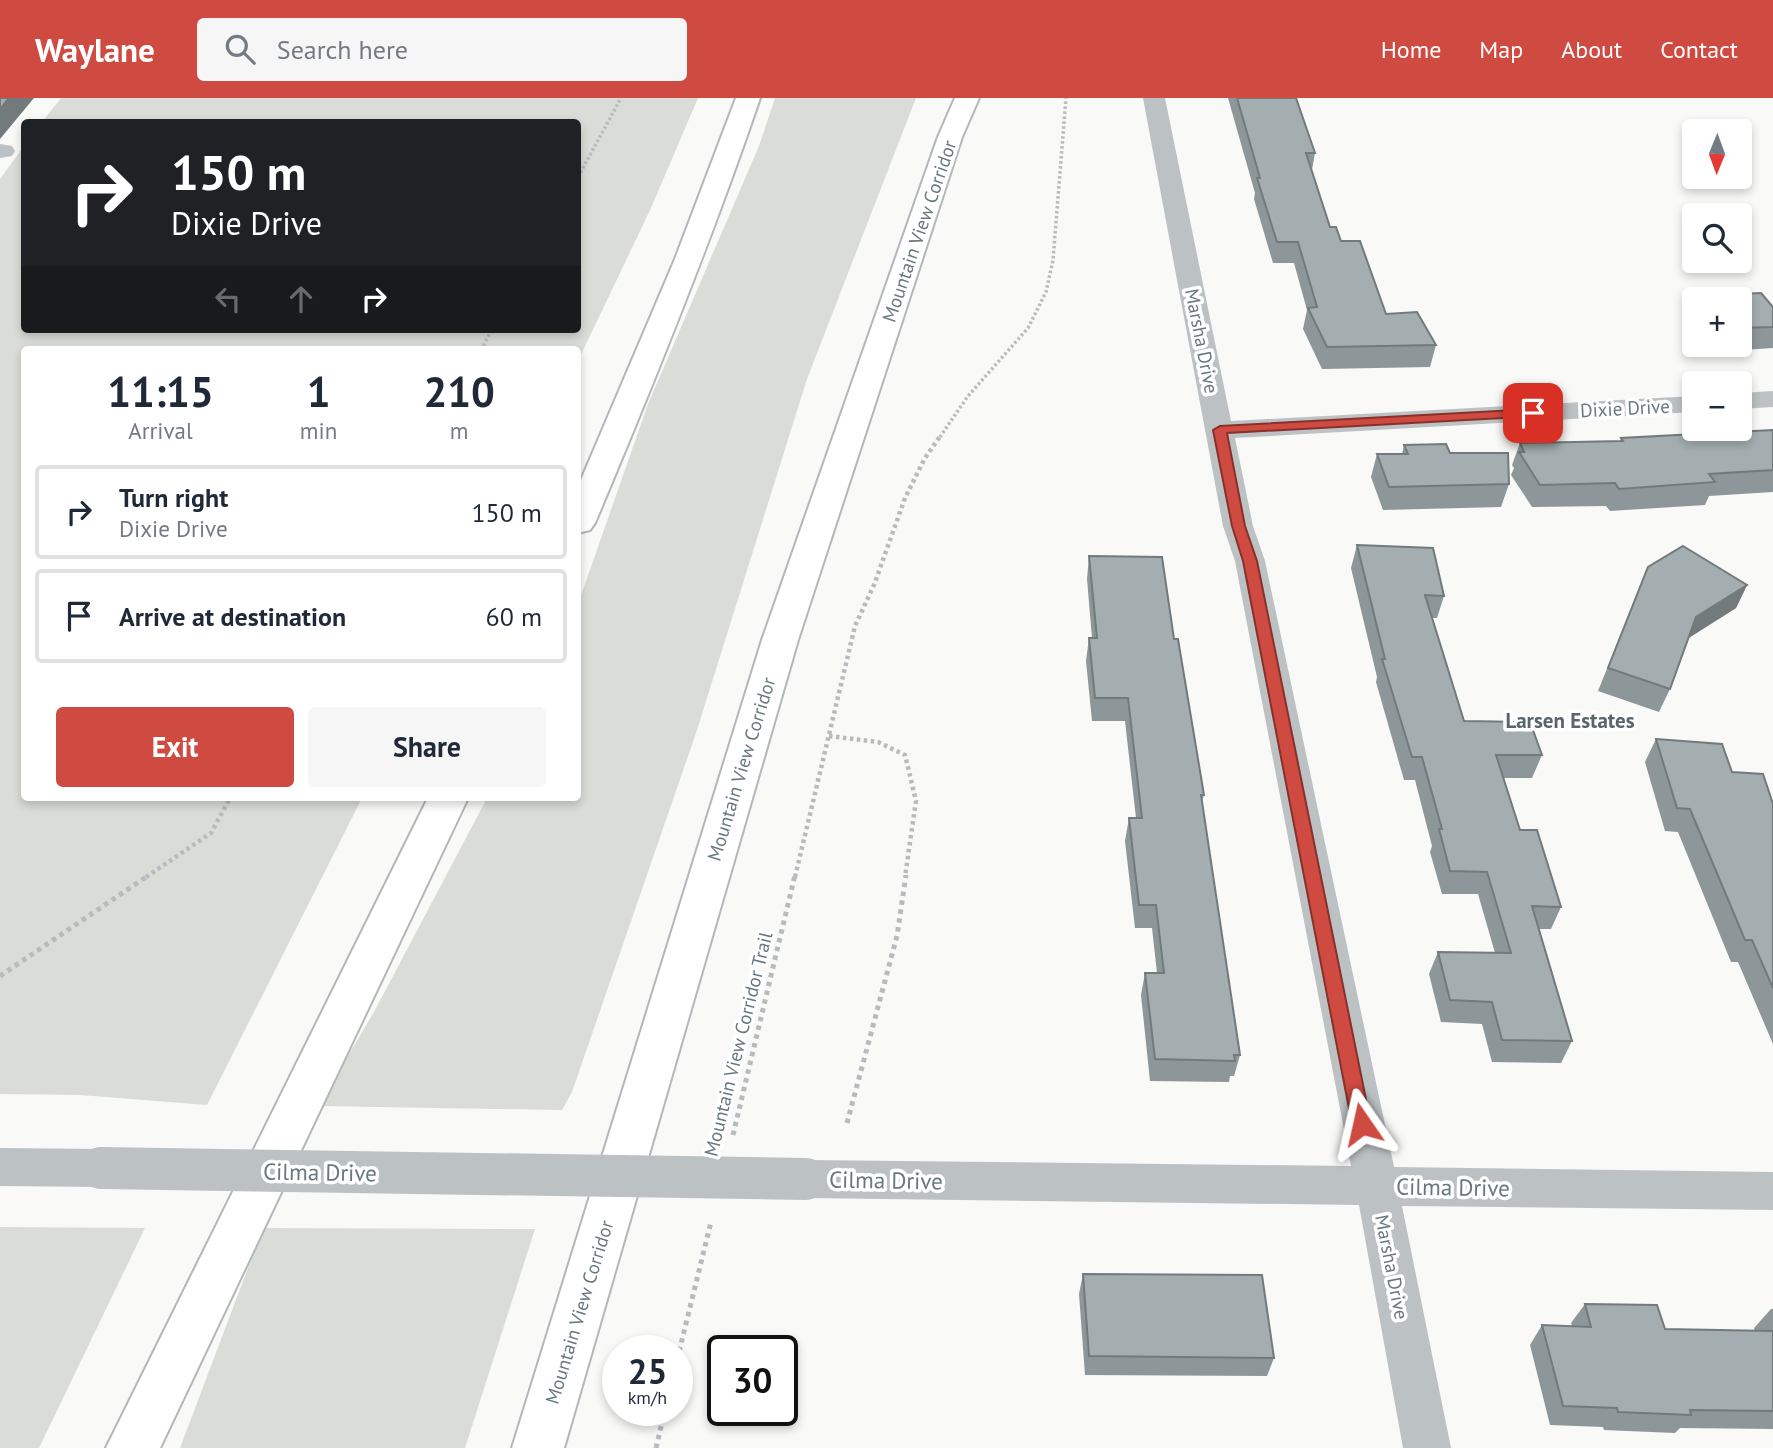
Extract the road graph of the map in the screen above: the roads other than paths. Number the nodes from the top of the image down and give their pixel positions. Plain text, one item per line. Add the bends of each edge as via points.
1 (748, 98) edge
2 (967, 98) edge
3 (1154, 98) edge
4 (1773, 400) edge
5 (1752, 401) edge
6 (1682, 405) edge
7 (1220, 430) junction
8 (581, 516) edge
9 (447, 801) edge
10 (0, 1167) edge
11 (1377, 1186) junction
12 (1773, 1191) edge
13 (132, 1448) edge
14 (538, 1448) edge
15 (1427, 1448) edge

1 - 8 highway via 692,254
2 - 14 highway, Mountain View Corridor via 780,640
3 - 7 street, Marsha Drive
4 - 5 street
6 - 7 street, Dixie Drive
7 - 11 street, Marsha Drive
9 - 13 highway
10 - 11 street, Cilma Drive, bridge
11 - 12 street, Cilma Drive
11 - 15 street, Marsha Drive

